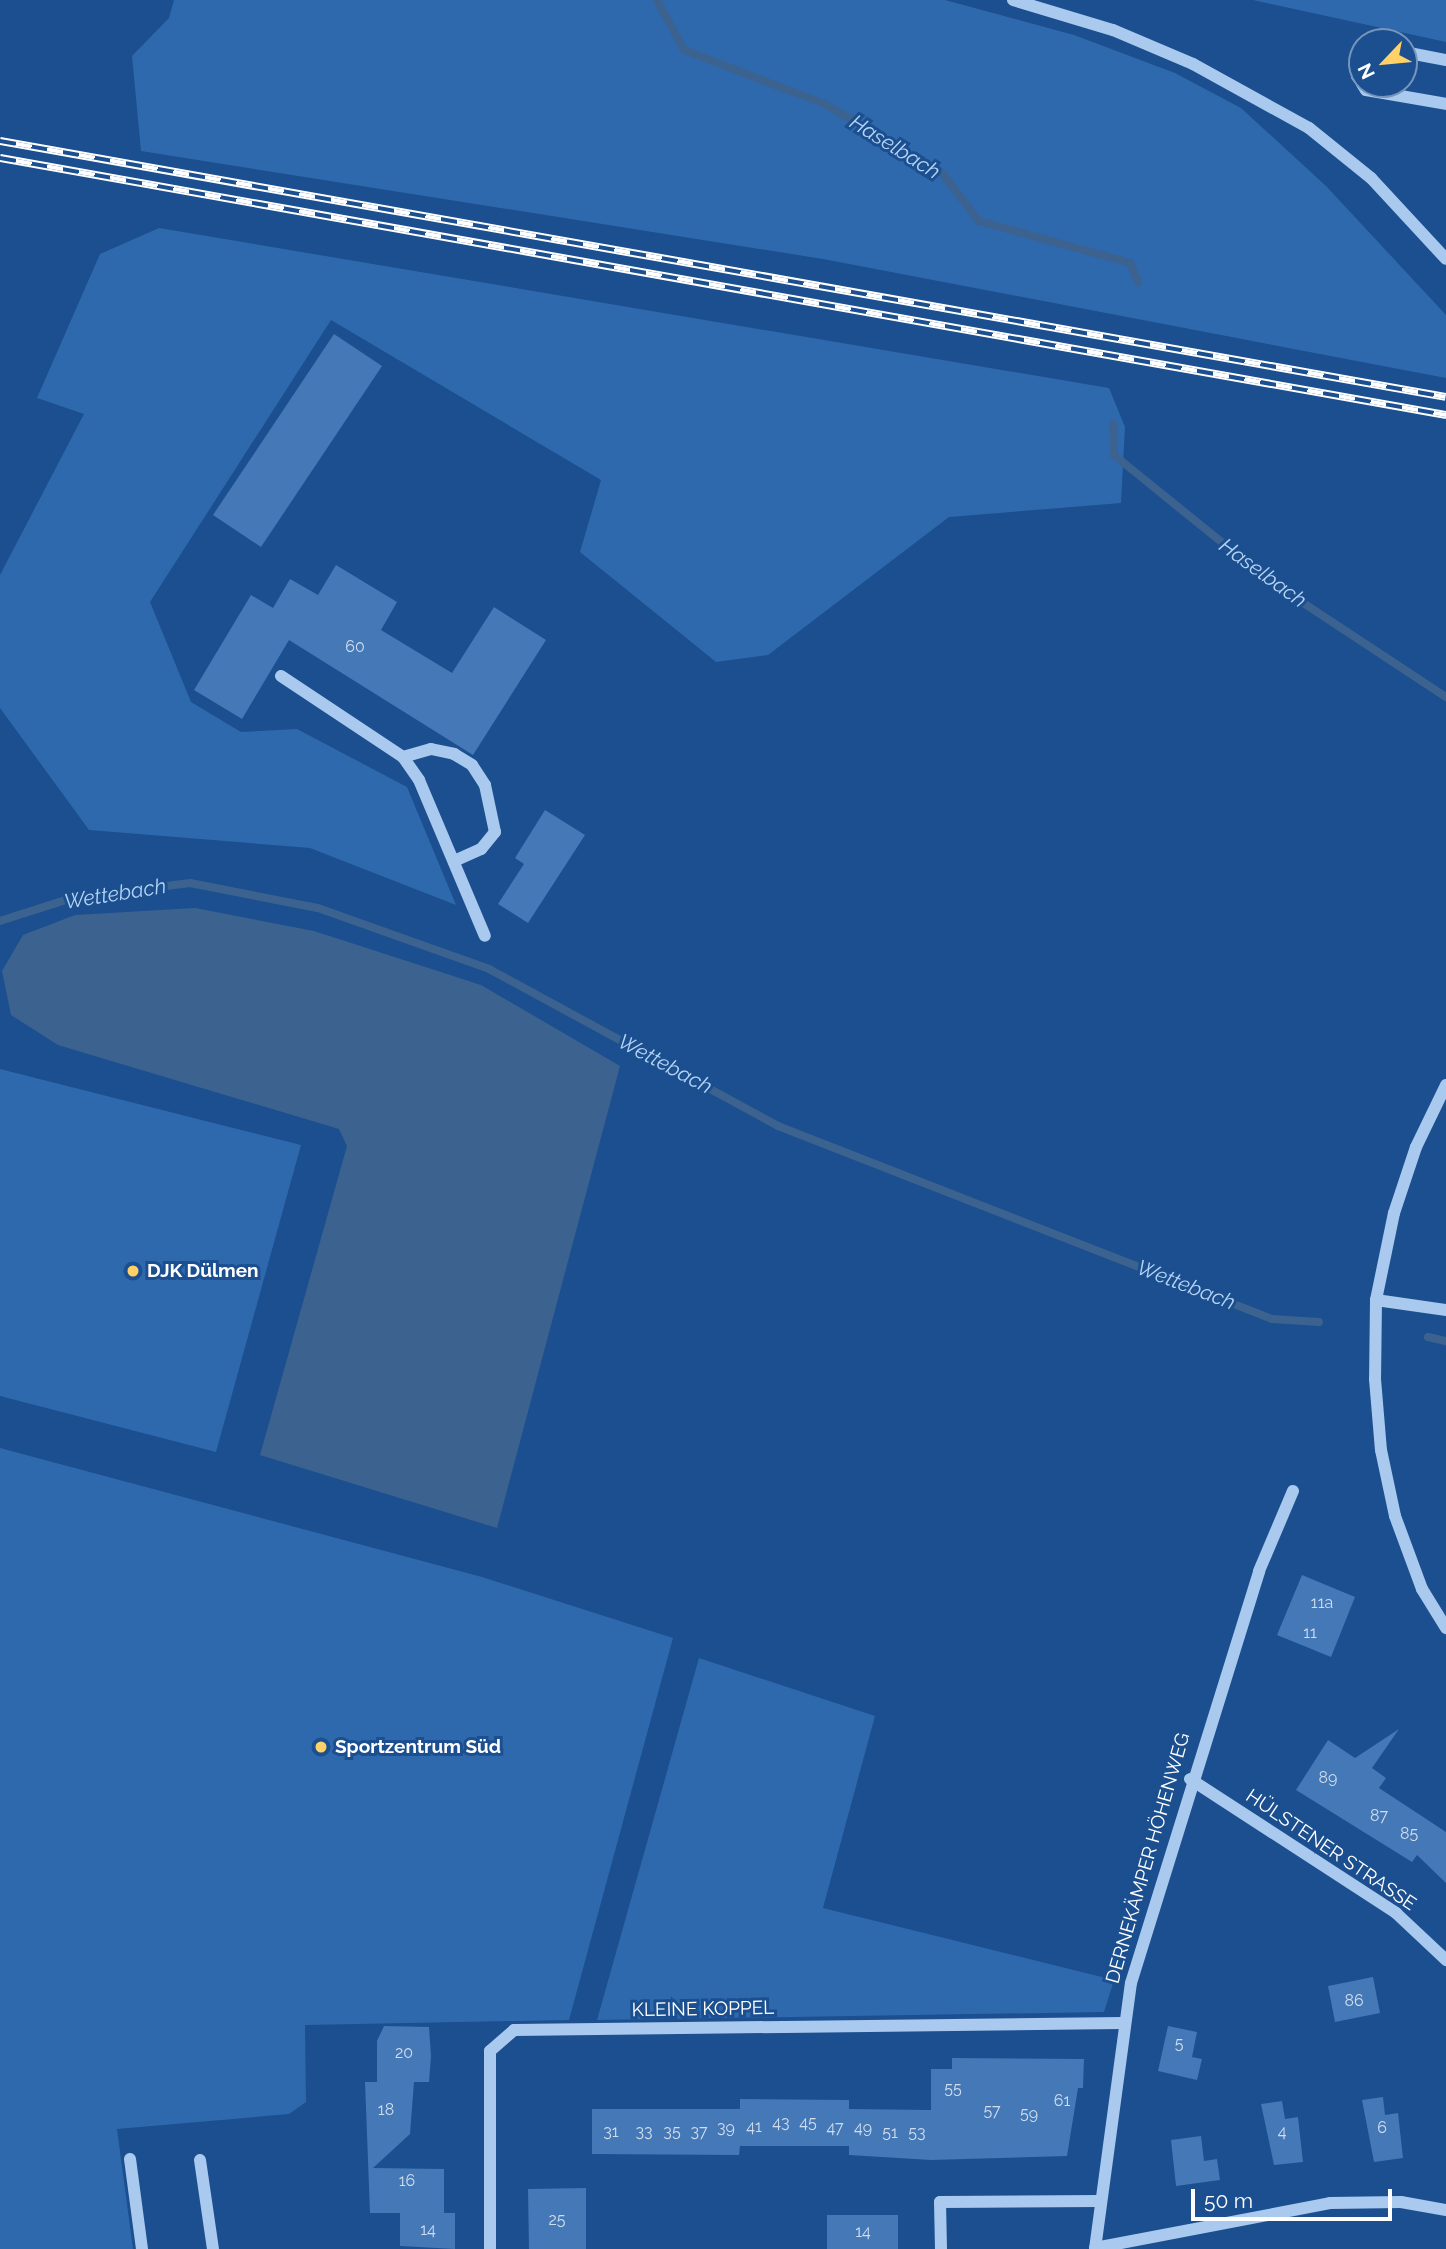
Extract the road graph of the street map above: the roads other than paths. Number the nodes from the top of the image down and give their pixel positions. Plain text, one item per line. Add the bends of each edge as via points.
1 (1013, 0) edge
2 (1418, 54) edge
3 (1446, 60) edge
4 (1412, 98) edge
5 (1446, 104) edge
6 (1446, 259) edge
7 (281, 676) dead end
8 (403, 757) junction
9 (454, 861) junction
10 (485, 936) dead end
11 (1446, 1086) edge
12 (1376, 1300) junction
13 (1446, 1310) edge
14 (1293, 1491) dead end
15 (1446, 1628) edge
16 (1190, 1779) junction
17 (1446, 1960) edge
18 (1122, 2022) junction
19 (130, 2159) dead end
20 (200, 2160) dead end
21 (1100, 2201) junction
22 (1446, 2210) edge
23 (1095, 2248) edge
24 (142, 2249) edge
25 (213, 2249) edge
26 (490, 2249) edge
27 (941, 2249) edge

1 - 6 street via 1113,30 1192,64 1309,128 1371,178
2 - 3 street
4 - 5 street
7 - 8 street
8 - 9 street via 419,780
8 - 9 street via 431,749 454,754 472,765 485,785 495,832 481,849
9 - 10 street
11 - 12 street via 1407,1174
12 - 13 street
12 - 15 street via 1375,1379 1387,1476 1422,1589
14 - 16 street, DERNEKÄMPER HÖHENWEG via 1259,1571
16 - 17 street, HÜLSTENER STRASSE via 1396,1913
16 - 18 street, DERNEKÄMPER HÖHENWEG
18 - 21 street, DERNEKÄMPER HÖHENWEG
18 - 26 street, KLEINE KOPPEL via 514,2030 490,2051
19 - 24 street
20 - 25 street
21 - 23 street, DERNEKÄMPER HÖHENWEG
21 - 27 street via 940,2202
22 - 23 street via 1401,2202 1330,2203

